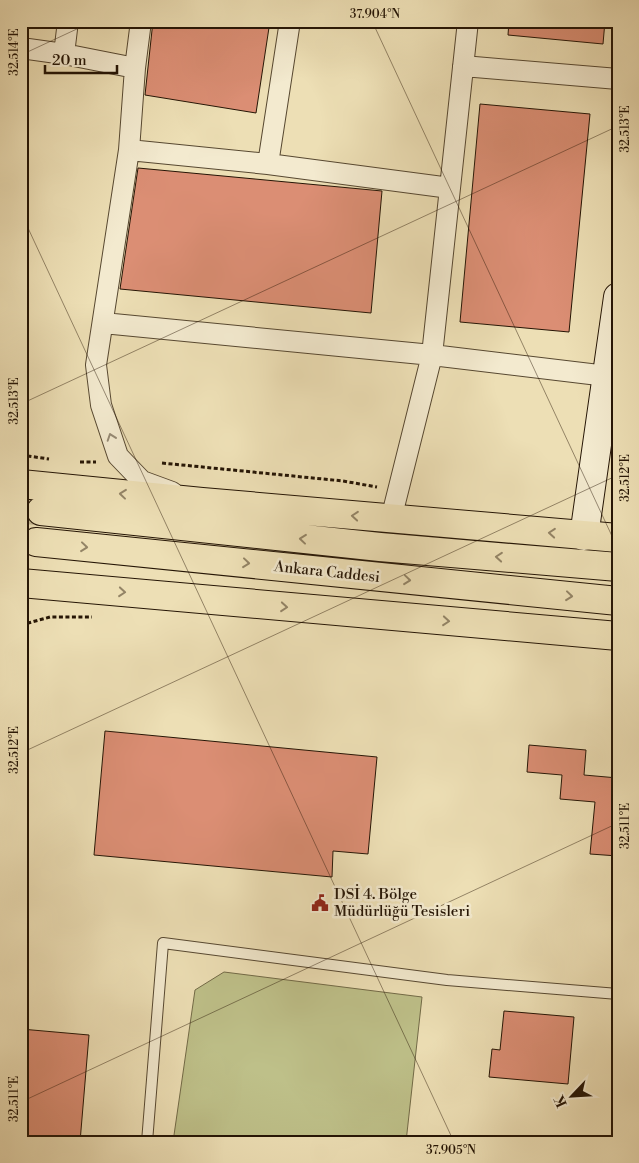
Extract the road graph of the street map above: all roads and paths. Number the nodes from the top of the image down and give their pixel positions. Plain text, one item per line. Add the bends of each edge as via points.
1 (68, 21) edge
2 (142, 21) edge
3 (290, 21) edge
4 (468, 21) edge
5 (21, 48) edge
6 (64, 54) junction
7 (463, 66) junction
8 (135, 68) junction
9 (618, 79) edge
10 (129, 150) junction
11 (268, 164) junction
12 (450, 188) junction
13 (618, 297) edge
14 (102, 323) junction
15 (432, 355) junction
16 (607, 376) junction
17 (21, 455) edge
18 (49, 459) dead end
19 (123, 461) junction
20 (77, 462) dead end
21 (21, 484) edge
22 (398, 492) junction
23 (202, 502) junction
24 (41, 511) tunnel mouth
25 (391, 519) junction
26 (584, 536) junction
27 (618, 538) edge
28 (36, 542) dead end
29 (618, 567) edge
30 (21, 583) edge
31 (93, 590) junction
32 (618, 601) edge
33 (21, 604) edge
34 (618, 636) edge
35 (618, 994) edge
36 (147, 1142) edge

1 - 6 street
2 - 8 street
3 - 11 street
4 - 7 street
5 - 6 street
6 - 8 street
7 - 9 street
7 - 12 street
8 - 10 street
10 - 11 street
10 - 14 street
11 - 12 street
12 - 15 street
13 - 16 street
14 - 15 street
19 -> 14 street via 118,456 101,405 96,365
15 - 16 street
15 - 22 street
16 - 26 street
17 - 18 path
19 - 20 path
19 - 22 path via 343,481
19 - 23 street via 142,481
23 -> 21 main road
22 - 25 street
25 -> 23 main road
29 -> 24 main road, Ankara Caddesi via 380,547
26 -> 25 main road
26 - 27 main road
28 -> 32 main road, Ankara Caddesi
30 - 31 main road
31 - 33 main road
31 -> 34 main road
35 - 36 lane via 447,980 163,942

